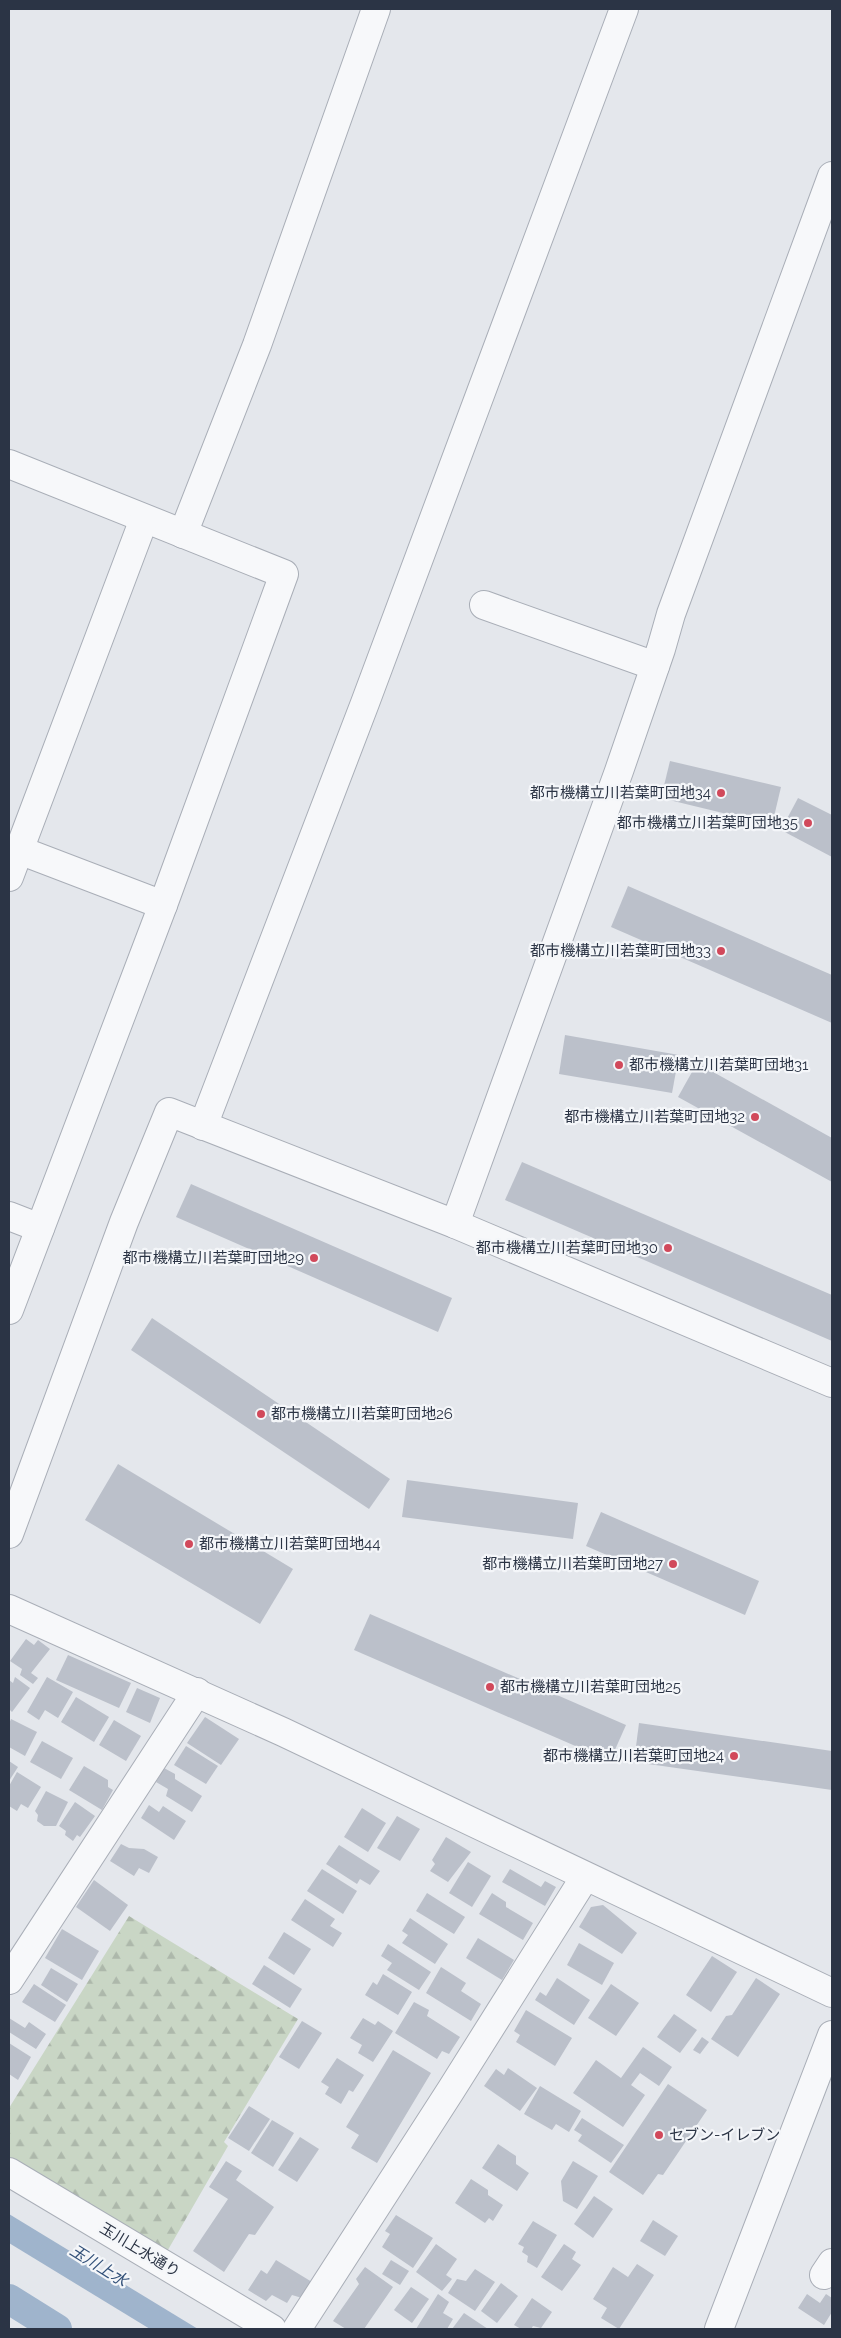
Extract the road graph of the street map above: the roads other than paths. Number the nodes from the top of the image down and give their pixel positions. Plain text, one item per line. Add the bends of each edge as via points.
1 (376, 9) edge
2 (624, 9) edge
3 (832, 176) edge
4 (10, 468) edge
5 (144, 519) junction
6 (183, 534) junction
7 (484, 606) dead end
8 (656, 666) junction
9 (19, 850) junction
10 (9, 877) edge
11 (163, 905) junction
12 (203, 1126) junction
13 (9, 1216) edge
14 (455, 1224) junction
15 (40, 1228) junction
16 (9, 1310) edge
17 (832, 1383) edge
18 (9, 1534) edge
19 (9, 1609) edge
20 (197, 1692) junction
21 (585, 1876) junction
22 (9, 1980) edge
23 (832, 1993) edge
24 (832, 2035) edge
25 (9, 2172) edge
26 (272, 2329) edge
27 (297, 2329) edge
28 (719, 2329) edge

1 - 6 street via 257,345
2 - 12 street
3 - 8 street via 671,614
4 - 5 street
5 - 6 street
5 - 9 street
6 - 11 street via 284,574
7 - 8 street
8 - 14 street
9 - 10 street
9 - 11 street
11 - 15 street
12 - 14 street
12 - 18 street via 169,1112 124,1222
13 - 15 street
14 - 17 street
15 - 16 street
19 - 20 street
20 - 21 street
20 - 22 street
21 - 23 street
21 - 27 street
24 - 28 street
25 - 26 street, 玉川上水通り

